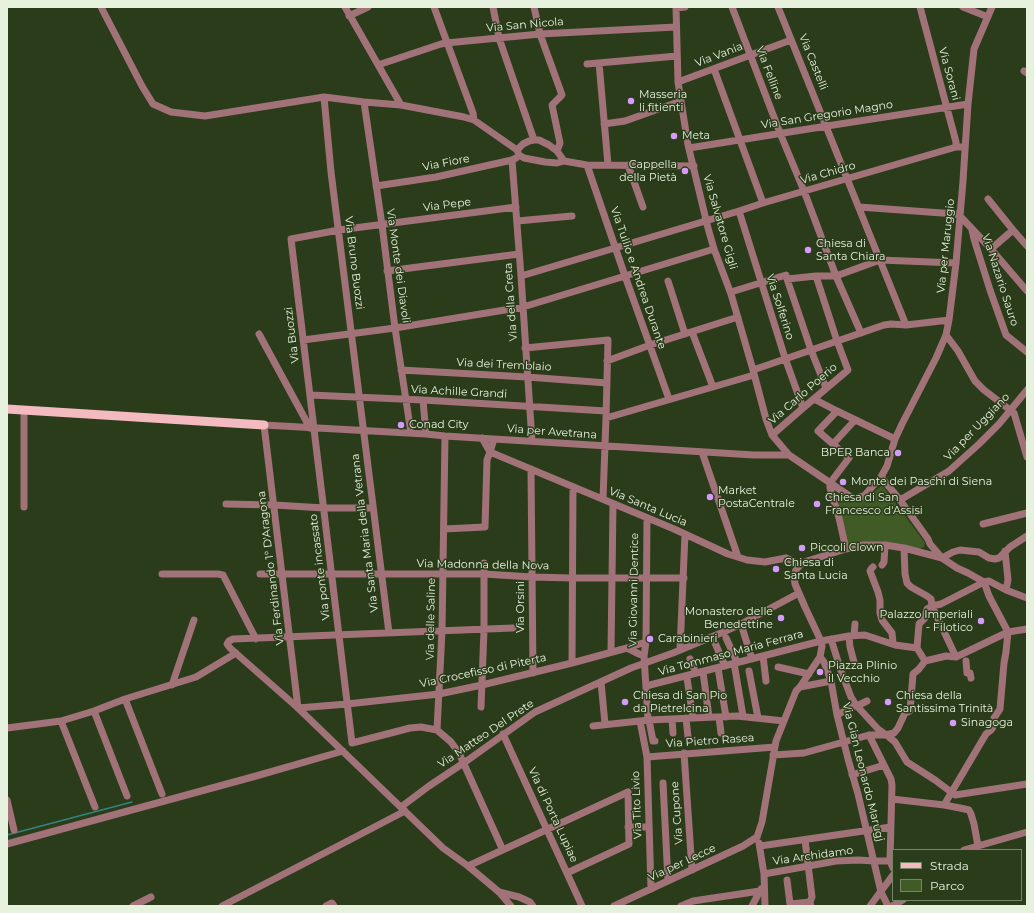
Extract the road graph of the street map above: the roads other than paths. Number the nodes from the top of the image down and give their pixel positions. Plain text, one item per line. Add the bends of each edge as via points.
1 (101, 7) edge
2 (345, 7) edge
3 (368, 7) edge
4 (434, 7) edge
5 (493, 7) edge
6 (534, 7) edge
7 (685, 7) edge
8 (732, 7) edge
9 (778, 7) edge
10 (920, 7) edge
11 (963, 7) edge
12 (992, 7) edge
13 (676, 8) edge
14 (349, 16) junction
15 (988, 17) junction
16 (676, 26) junction
17 (540, 34) junction
18 (499, 38) junction
19 (791, 40) junction
20 (446, 43) junction
21 (750, 55) junction
22 (677, 56) junction
23 (599, 63) junction
24 (587, 64) dead end
25 (378, 65) junction
26 (714, 68) junction
27 (678, 82) junction
28 (324, 97) junction
29 (681, 101) junction
30 (364, 102) junction
31 (968, 104) junction
32 (401, 105) junction
33 (946, 107) junction
34 (474, 120) junction
35 (604, 124) junction
36 (827, 126) junction
37 (780, 133) junction
38 (534, 140) junction
39 (740, 140) junction
40 (956, 147) junction
41 (965, 147) junction
42 (689, 148) junction
43 (556, 151) junction
44 (518, 153) junction
45 (512, 160) junction
46 (564, 161) junction
47 (586, 165) junction
48 (608, 165) junction
49 (628, 165) junction
50 (694, 166) junction
51 (848, 179) junction
52 (376, 186) junction
53 (804, 191) junction
54 (988, 198) dead end
55 (763, 203) junction
56 (643, 207) dead end
57 (859, 207) junction
58 (516, 208) junction
59 (739, 211) junction
60 (572, 216) dead end
61 (960, 216) junction
62 (516, 221) junction
63 (707, 221) junction
64 (382, 225) junction
65 (339, 230) junction
66 (972, 230) junction
67 (1012, 230) junction
68 (292, 239) joint
69 (1027, 246) edge
70 (615, 247) junction
71 (714, 249) junction
72 (991, 249) junction
73 (519, 254) junction
74 (880, 260) junction
75 (956, 263) junction
76 (387, 271) junction
77 (521, 276) junction
78 (625, 276) junction
79 (816, 276) junction
80 (787, 279) junction
81 (837, 279) junction
82 (668, 281) dead end
83 (761, 283) junction
84 (1027, 291) edge
85 (731, 292) junction
86 (523, 307) junction
87 (738, 317) junction
88 (949, 320) junction
89 (906, 325) junction
90 (395, 328) junction
91 (688, 333) junction
92 (861, 333) junction
93 (259, 334) dead end
94 (352, 334) junction
95 (946, 334) junction
96 (303, 340) junction
97 (838, 341) junction
98 (650, 345) junction
99 (525, 348) junction
100 (811, 350) junction
101 (1027, 352) edge
102 (785, 358) junction
103 (607, 362) junction
104 (401, 370) junction
105 (754, 372) junction
106 (527, 377) junction
107 (606, 383) junction
108 (712, 387) junction
109 (826, 388) junction
110 (1027, 390) edge
111 (310, 395) junction
112 (360, 398) junction
113 (814, 398) junction
114 (670, 399) junction
115 (405, 400) junction
116 (423, 400) junction
117 (530, 407) junction
118 (803, 408) junction
119 (7, 409) edge
120 (24, 410) junction
121 (1010, 410) junction
122 (837, 411) junction
123 (606, 414) junction
124 (855, 420) junction
125 (264, 425) junction
126 (312, 428) junction
127 (364, 431) junction
128 (411, 433) junction
129 (426, 434) junction
130 (772, 435) junction
131 (445, 436) junction
132 (482, 438) junction
133 (494, 439) junction
134 (895, 439) junction
135 (532, 441) junction
136 (833, 444) junction
137 (605, 446) junction
138 (490, 452) junction
139 (702, 452) junction
140 (789, 455) junction
141 (1027, 457) edge
142 (532, 469) junction
143 (881, 477) junction
144 (830, 482) junction
145 (573, 487) junction
146 (603, 499) junction
147 (900, 500) junction
148 (226, 504) dead end
149 (614, 504) junction
150 (274, 505) junction
151 (24, 507) dead end
152 (324, 508) junction
153 (373, 508) junction
154 (1027, 512) edge
155 (647, 518) junction
156 (983, 524) dead end
157 (444, 529) junction
158 (685, 534) junction
159 (1027, 536) edge
160 (930, 544) junction
161 (885, 545) junction
162 (904, 548) junction
163 (846, 549) junction
164 (1005, 551) junction
165 (923, 553) junction
166 (738, 557) junction
167 (942, 558) junction
168 (484, 563) dead end
169 (800, 565) junction
170 (882, 565) dead end
171 (872, 569) dead end
172 (162, 574) dead end
173 (260, 574) dead end
174 (282, 574) junction
175 (332, 574) junction
176 (443, 574) junction
177 (484, 574) junction
178 (381, 575) junction
179 (532, 577) junction
180 (572, 578) junction
181 (612, 578) junction
182 (646, 578) junction
183 (684, 578) junction
184 (984, 582) junction
185 (1006, 590) junction
186 (799, 594) junction
187 (1027, 598) edge
188 (932, 606) junction
189 (194, 620) dead end
190 (741, 624) junction
191 (855, 624) dead end
192 (513, 628) dead end
193 (1027, 629) edge
194 (484, 630) junction
195 (442, 631) junction
196 (1008, 632) junction
197 (389, 633) junction
198 (339, 635) junction
199 (851, 635) junction
200 (290, 637) junction
201 (726, 638) dead end
202 (256, 639) junction
203 (831, 639) junction
204 (821, 641) junction
205 (646, 642) junction
206 (715, 643) dead end
207 (892, 643) junction
208 (627, 648) junction
209 (917, 648) junction
210 (680, 650) junction
211 (611, 652) junction
212 (236, 653) junction
213 (763, 656) junction
214 (820, 657) junction
215 (956, 657) junction
216 (644, 659) junction
217 (690, 659) dead end
218 (752, 659) junction
219 (924, 661) junction
220 (966, 661) dead end
221 (572, 663) junction
222 (735, 663) junction
223 (855, 666) dead end
224 (722, 667) junction
225 (778, 668) dead end
226 (749, 671) dead end
227 (533, 672) junction
228 (700, 672) junction
229 (809, 674) junction
230 (687, 678) dead end
231 (971, 678) dead end
232 (766, 681) dead end
233 (601, 682) junction
234 (831, 682) junction
235 (172, 685) junction
236 (482, 685) junction
237 (646, 686) junction
238 (800, 687) junction
239 (439, 694) junction
240 (124, 699) junction
241 (867, 701) dead end
242 (347, 704) junction
243 (856, 705) junction
244 (481, 707) dead end
245 (298, 708) junction
246 (94, 711) junction
247 (837, 715) junction
248 (743, 716) junction
249 (709, 717) junction
250 (723, 717) junction
251 (690, 718) junction
252 (758, 718) junction
253 (672, 719) junction
254 (648, 720) junction
255 (640, 721) junction
256 (784, 721) junction
257 (62, 722) junction
258 (605, 724) junction
259 (593, 726) dead end
260 (7, 728) edge
261 (437, 730) junction
262 (673, 733) dead end
263 (721, 733) dead end
264 (503, 734) junction
265 (869, 735) junction
266 (885, 735) junction
267 (688, 737) dead end
268 (655, 741) dead end
269 (844, 742) junction
270 (775, 748) junction
271 (343, 751) junction
272 (684, 754) junction
273 (773, 755) junction
274 (647, 756) junction
275 (884, 765) junction
276 (852, 775) junction
277 (663, 784) dead end
278 (1027, 784) edge
279 (951, 792) junction
280 (162, 794) dead end
281 (127, 796) dead end
282 (892, 799) junction
283 (7, 800) edge
284 (944, 805) junction
285 (95, 807) dead end
286 (403, 809) junction
287 (628, 827) junction
288 (891, 827) junction
289 (649, 828) junction
290 (14, 830) dead end
291 (548, 830) junction
292 (867, 830) junction
293 (1027, 832) edge
294 (757, 837) junction
295 (805, 840) junction
296 (7, 844) edge
297 (501, 846) dead end
298 (760, 846) junction
299 (978, 846) junction
300 (968, 849) edge
301 (874, 861) junction
302 (890, 861) junction
303 (468, 866) junction
304 (808, 866) junction
305 (892, 866) edge
306 (692, 870) junction
307 (568, 873) junction
308 (892, 876) edge
309 (764, 878) junction
310 (787, 880) dead end
311 (668, 881) junction
312 (651, 889) junction
313 (760, 891) junction
314 (499, 892) junction
315 (881, 892) junction
316 (151, 896) dead end
317 (901, 901) edge
318 (692, 904) edge
319 (810, 904) edge
320 (790, 905) edge
321 (132, 906) edge
322 (222, 906) edge
323 (326, 906) edge
324 (334, 906) edge
325 (511, 906) edge
326 (533, 906) edge
327 (582, 906) edge
328 (614, 906) edge
329 (681, 906) edge
330 (752, 906) edge
331 (765, 906) edge
332 (870, 906) edge
333 (888, 906) edge
334 (892, 906) edge

1 - 28 street via 153,104 171,112 205,116
2 - 14 street
3 - 14 street
4 - 20 street
5 - 18 street
6 - 17 street
7 - 13 street
8 - 21 street, Via Felline
9 - 19 street, Via Castelli
10 - 33 street, Via Sorani
11 - 15 street
12 - 15 street, Via per Maruggio
13 - 16 street, Via Salvatore Gigli
14 - 25 street
15 - 31 street, Via per Maruggio via 974,49
16 - 17 street, Via San Nicola
16 - 22 street, Via Salvatore Gigli
17 - 18 street, Via San Nicola
17 - 43 street via 562,95 552,105 560,143
18 - 20 street, Via San Nicola
18 - 38 street
19 - 21 street, Via Vania
19 - 36 street, Via Castelli
20 - 25 street, Via San Nicola
20 - 34 street
21 - 26 street, Via Vania
21 - 37 street, Via Felline
22 - 23 street
22 - 27 street, Via Salvatore Gigli
23 - 24 street
23 - 35 street
25 - 32 street
26 - 27 street, Via Vania
26 - 39 street
27 - 29 street, Via Salvatore Gigli
28 - 30 street
28 - 65 street, Via Bruno Buozzi
29 - 35 street via 625,121
29 - 42 street, Via Salvatore Gigli
30 - 32 street
30 - 52 street, Via Monte dei Diavoli
31 - 33 street, Via San Gregorio Magno
31 - 41 street, Via per Maruggio
32 - 34 street
33 - 36 street, Via San Gregorio Magno
33 - 40 street, Via Sorani
34 - 44 street
35 - 48 street
36 - 37 street, Via San Gregorio Magno
36 - 51 street, Via Castelli
37 - 39 street, Via San Gregorio Magno
37 - 53 street, Via Felline
38 - 43 street via 549,144
38 - 44 street, Via Fiore via 523,144
39 - 42 street, Via San Gregorio Magno
39 - 55 street
40 - 41 street, Via Chidro
40 - 51 street, Via Chidro
41 - 61 street, Via per Maruggio
42 - 50 street, Via Salvatore Gigli
43 - 46 street
44 - 45 street, Via Fiore
44 - 46 street via 524,158 545,162
45 - 52 street, Via Fiore
45 - 58 street, Via della Creta
46 - 47 street
47 - 48 street
47 - 70 street, Via Tullio e Andrea Durante
48 - 49 street
49 - 50 street
49 - 56 street
50 - 63 street, Via Salvatore Gigli
51 - 53 street, Via Chidro
51 - 57 street, Via Castelli
52 - 64 street, Via Monte dei Diavoli
53 - 55 street, Via Chidro
53 - 81 street, Via Felline
54 - 67 street
55 - 59 street, Via Chidro
57 - 61 street
57 - 74 street, Via Castelli
58 - 62 street, Via della Creta
58 - 64 street, Via Pepe
59 - 63 street, Via Chidro
59 - 83 street, Via Solferino
60 - 62 street
61 - 66 street
61 - 75 street, Via per Maruggio
62 - 73 street, Via della Creta
63 - 70 street, Via Chidro
63 - 71 street, Via Salvatore Gigli
64 - 65 street, Via Pepe
64 - 76 street, Via Monte dei Diavoli
65 - 68 street, Via Pepe
65 - 94 street, Via Bruno Buozzi
66 - 72 street
66 - 101 street, Via Nazario Sauro via 1006,335
67 - 69 street
67 - 72 street
68 - 96 street, Via Buozzi
70 - 77 street, Via Chidro
70 - 78 street, Via Tullio e Andrea Durante
71 - 78 street
71 - 85 street, Via Salvatore Gigli
72 - 84 street
73 - 76 street
73 - 77 street, Via della Creta
74 - 75 street
74 - 81 street
74 - 89 street, Via Castelli
75 - 88 street, Via per Maruggio
76 - 90 street, Via Monte dei Diavoli
77 - 86 street, Via della Creta
78 - 86 street
78 - 98 street, Via Tullio e Andrea Durante
79 - 80 street
79 - 81 street
79 - 97 street
80 - 83 street via 786,275
80 - 100 street
81 - 92 street, Via Felline
82 - 91 street
83 - 85 street
83 - 102 street, Via Solferino
85 - 87 street, Via Salvatore Gigli
86 - 90 street
86 - 99 street, Via della Creta
87 - 91 street
87 - 105 street, Via Salvatore Gigli
88 - 89 street, Via Achille Grandi
88 - 95 street, Via per Maruggio
89 - 92 street, Via Achille Grandi via 891,324
90 - 94 street
90 - 104 street, Via Monte dei Diavoli
91 - 98 street
91 - 108 street
92 - 97 street, Via Achille Grandi
93 - 126 street
94 - 96 street
94 - 112 street, Via Bruno Buozzi
95 - 121 street via 975,381
95 - 134 street, Via per Maruggio
96 - 111 street, Via Buozzi
97 - 100 street, Via Achille Grandi
97 - 109 street, Via Carlo Poerio via 848,370
98 - 103 street
98 - 114 street, Via Tullio e Andrea Durante
99 - 103 street via 608,340
99 - 106 street, Via della Creta
100 - 102 street, Via Achille Grandi
100 - 109 street
102 - 105 street, Via Achille Grandi
102 - 118 street, Via Solferino
103 - 107 street
104 - 106 street, Via dei Tremblaio
104 - 115 street, Via Monte dei Diavoli
105 - 108 street, Via Achille Grandi
105 - 130 street, Via Salvatore Gigli
106 - 107 street, Via dei Tremblaio
106 - 117 street, Via della Creta
107 - 123 street
108 - 114 street, Via Achille Grandi
109 - 113 street, Via Carlo Poerio
110 - 121 street, Via per Uggiano
111 - 112 street, Via Achille Grandi
111 - 126 street, Via Buozzi
112 - 115 street, Via Achille Grandi
112 - 127 street, Via Bruno Buozzi
113 - 118 street, Via Carlo Poerio
113 - 122 street
114 - 123 street, Via Achille Grandi
115 - 116 street, Via Achille Grandi
115 - 128 street, Via Monte dei Diavoli
116 - 117 street, Via Achille Grandi
116 - 129 street
117 - 123 street, Via Achille Grandi
117 - 135 street, Via della Creta
118 - 130 street, Via Carlo Poerio
119 - 120 main road
120 - 125 main road
120 - 151 street
121 - 141 street via 1014,414
121 - 147 street, Via per Uggiano via 979,444 949,471
122 - 124 street
122 - 136 street via 818,431
123 - 137 street
124 - 134 street
124 - 136 street
125 - 126 street, Via per Avetrana
125 - 150 street, Via Ferdinando 1° D'Aragona
126 - 127 street, Via per Avetrana
126 - 152 street, Via ponte incassato
127 - 128 street, Via per Avetrana
127 - 153 street, Via Santa Maria della Vetrana
128 - 129 street, Via per Avetrana
129 - 131 street, Via per Avetrana
130 - 140 street, Via Salvatore Gigli
131 - 132 street, Via per Avetrana
131 - 157 street, Via delle Saline
132 - 133 street, Via per Avetrana
132 - 138 street
133 - 135 street, Via per Avetrana
133 - 138 street
134 - 143 street, Via per Maruggio
135 - 137 street, Via per Avetrana
136 - 144 street via 849,458
137 - 139 street, Via per Avetrana
137 - 146 street
138 - 142 street, Via Santa Lucia
138 - 157 street via 487,460 485,527
139 - 140 street, Via per Avetrana
139 - 166 street
140 - 144 street
142 - 145 street, Via Santa Lucia
142 - 179 street, Via Orsini
143 - 144 street, Via per Maruggio via 864,496 858,498 851,497
143 - 147 street
144 - 163 street
145 - 146 street, Via Santa Lucia
145 - 180 street
146 - 149 street, Via Santa Lucia
147 - 160 street
148 - 150 street
149 - 155 street, Via Santa Lucia
149 - 181 street
150 - 152 street
150 - 174 street, Via Ferdinando 1° D'Aragona
152 - 153 street
152 - 175 street, Via ponte incassato
153 - 178 street, Via Santa Maria della Vetrana
154 - 156 street
155 - 158 street, Via Santa Lucia
155 - 182 street, Via Giovanni Dentice
157 - 176 street, Via delle Saline
158 - 166 street, Via Santa Lucia
158 - 183 street
159 - 164 street
160 - 165 street via 929,550
160 - 167 street
161 - 162 street
161 - 163 street via 864,545
161 - 170 street
162 - 165 street
162 - 188 street via 907,583 931,599
163 - 169 street
164 - 167 street via 999,558 994,559 979,552 960,550
164 - 185 street via 1008,580
165 - 167 street
166 - 169 street, Via Santa Lucia via 765,562 786,558
167 - 184 street
168 - 177 street
169 - 186 street via 794,575
171 - 207 street via 880,600 880,613 892,633
172 - 202 street via 223,575
173 - 174 street, Via Madonna della Nova
174 - 175 street, Via Madonna della Nova
174 - 200 street, Via Ferdinando 1° D'Aragona
175 - 178 street, Via Madonna della Nova
175 - 198 street, Via ponte incassato
176 - 177 street, Via Madonna della Nova
176 - 178 street, Via Madonna della Nova
176 - 195 street, Via delle Saline
177 - 179 street, Via Madonna della Nova
177 - 194 street
178 - 197 street, Via Santa Maria della Vetrana
179 - 180 street, Via Madonna della Nova
179 - 227 street, Via Orsini
180 - 181 street, Via Madonna della Nova
180 - 221 street
181 - 182 street, Via Madonna della Nova
181 - 211 street
182 - 183 street, Via Madonna della Nova
182 - 205 street, Via Giovanni Dentice
183 - 210 street
184 - 185 street via 989,581
184 - 188 street
184 - 196 street
185 - 187 street
186 - 190 street, Via Matteo Del Prete
186 - 204 street
188 - 209 street via 927,609 925,618 919,624
188 - 215 street
189 - 235 street
190 - 210 street, Via Matteo Del Prete
190 - 218 street
191 - 199 street
192 - 194 street
193 - 196 street
194 - 195 street
194 - 236 street
195 - 197 street
195 - 239 street, Via delle Saline
196 - 215 street
196 - 279 street via 1000,709 994,718 993,727 986,734
197 - 198 street
198 - 200 street
198 - 242 street, Via ponte incassato
199 - 203 street, Via Tommaso Maria Ferrara
199 - 207 street, Via Tommaso Maria Ferrara via 865,635
199 - 223 street via 850,647
200 - 202 street
200 - 245 street, Via Ferdinando 1° D'Aragona
201 - 222 street
202 - 212 street via 229,641 227,644
203 - 204 street, Via Tommaso Maria Ferrara
203 - 243 street via 841,672
204 - 213 street, Via Tommaso Maria Ferrara
204 - 214 street
205 - 208 street, Via Crocefisso di Piterta
205 - 216 street, Via Giovanni Dentice
206 - 224 street
207 - 209 street, Via Tommaso Maria Ferrara
208 - 211 street, Via Crocefisso di Piterta
208 - 216 street
209 - 219 street
210 - 216 street, Via Matteo Del Prete
211 - 221 street, Via Crocefisso di Piterta
212 - 235 street via 196,677
212 - 245 street
213 - 218 street, Via Tommaso Maria Ferrara
213 - 232 street
214 - 229 street
214 - 234 street
215 - 219 street via 946,656
216 - 233 street, Via Matteo Del Prete via 639,659 631,668
216 - 237 street, Via Giovanni Dentice
217 - 228 street
218 - 222 street, Via Tommaso Maria Ferrara
219 - 266 street via 912,674 910,711 906,712 894,733
220 - 231 street via 967,673
221 - 227 street, Via Crocefisso di Piterta
222 - 224 street, Via Tommaso Maria Ferrara
222 - 248 street
224 - 228 street, Via Tommaso Maria Ferrara
224 - 250 street
225 - 229 street
226 - 252 street
227 - 236 street, Via Crocefisso di Piterta
228 - 237 street, Via Tommaso Maria Ferrara
228 - 249 street
229 - 238 street
230 - 251 street
233 - 258 street
233 - 264 street, Via Matteo Del Prete via 534,712
234 - 238 street
234 - 247 street, Via Gian Leonardo Marugj
235 - 240 street
236 - 239 street, Via Crocefisso di Piterta
236 - 244 street
237 - 254 street, Via Giovanni Dentice
238 - 256 street
239 - 242 street, Via Crocefisso di Piterta
239 - 261 street, Via delle Saline
240 - 246 street
240 - 280 street
241 - 243 street
242 - 245 street, Via Crocefisso di Piterta
242 - 261 street, Via ponte incassato via 352,744 410,728
243 - 247 street
243 - 266 street
245 - 271 street
246 - 257 street
246 - 281 street
247 - 269 street, Via Gian Leonardo Marugj
248 - 250 street
248 - 252 street
249 - 250 street
249 - 251 street
250 - 263 street
251 - 253 street
251 - 267 street
252 - 256 street
253 - 254 street
253 - 262 street
254 - 255 street
254 - 268 street, Via Giovanni Dentice
255 - 258 street
255 - 274 street, Via Tito Livio
256 - 270 street
257 - 260 street
257 - 285 street
258 - 259 street
261 - 297 street via 459,753
264 - 286 street, Via Matteo Del Prete via 429,786
264 - 291 street, Via di Porta Lupiae
265 - 266 street
265 - 269 street
265 - 275 street
266 - 279 street via 895,742 907,762
269 - 273 street via 804,754
269 - 276 street, Via Gian Leonardo Marugj
270 - 272 street, Via Pietro Rasea
270 - 273 street
271 - 286 street
271 - 296 street
272 - 274 street, Via Pietro Rasea
272 - 306 street, Via Cupone
273 - 294 street via 762,822
274 - 289 street, Via Tito Livio
275 - 276 street
275 - 282 street via 891,778
276 - 292 street, Via Gian Leonardo Marugj
277 - 311 street
278 - 279 street via 956,795
279 - 284 street
282 - 284 street
282 - 288 street
283 - 290 street
284 - 299 street via 969,810
286 - 303 street via 443,848
286 - 322 street, Via Matteo Del Prete
287 - 289 street
287 - 291 street via 628,792
287 - 307 street via 629,844
288 - 292 street
288 - 302 street
289 - 312 street, Via Tito Livio
291 - 303 street
291 - 307 street, Via di Porta Lupiae
292 - 295 street
292 - 301 street, Via Gian Leonardo Marugj
293 - 299 street
294 - 298 street
294 - 306 street, Via per Lecce
295 - 298 street
295 - 304 street
298 - 309 street
299 - 300 street
301 - 302 street, Via Archidamo
301 - 304 street, Via Archidamo via 836,861
301 - 315 street, Via Gian Leonardo Marugj
302 - 305 street
303 - 314 street
304 - 309 street, Via Archidamo
304 - 319 street via 812,897
306 - 311 street, Via per Lecce
307 - 327 street, Via di Porta Lupiae
308 - 315 street
309 - 313 street
309 - 331 street
310 - 320 street
311 - 312 street, Via per Lecce
312 - 328 street, Via per Lecce
313 - 318 street
313 - 330 street
314 - 325 street
314 - 326 street via 530,902
315 - 332 street
315 - 333 street, Via Gian Leonardo Marugj
316 - 321 street
317 - 334 street
318 - 329 street
319 - 320 street
323 - 324 street via 332,903

